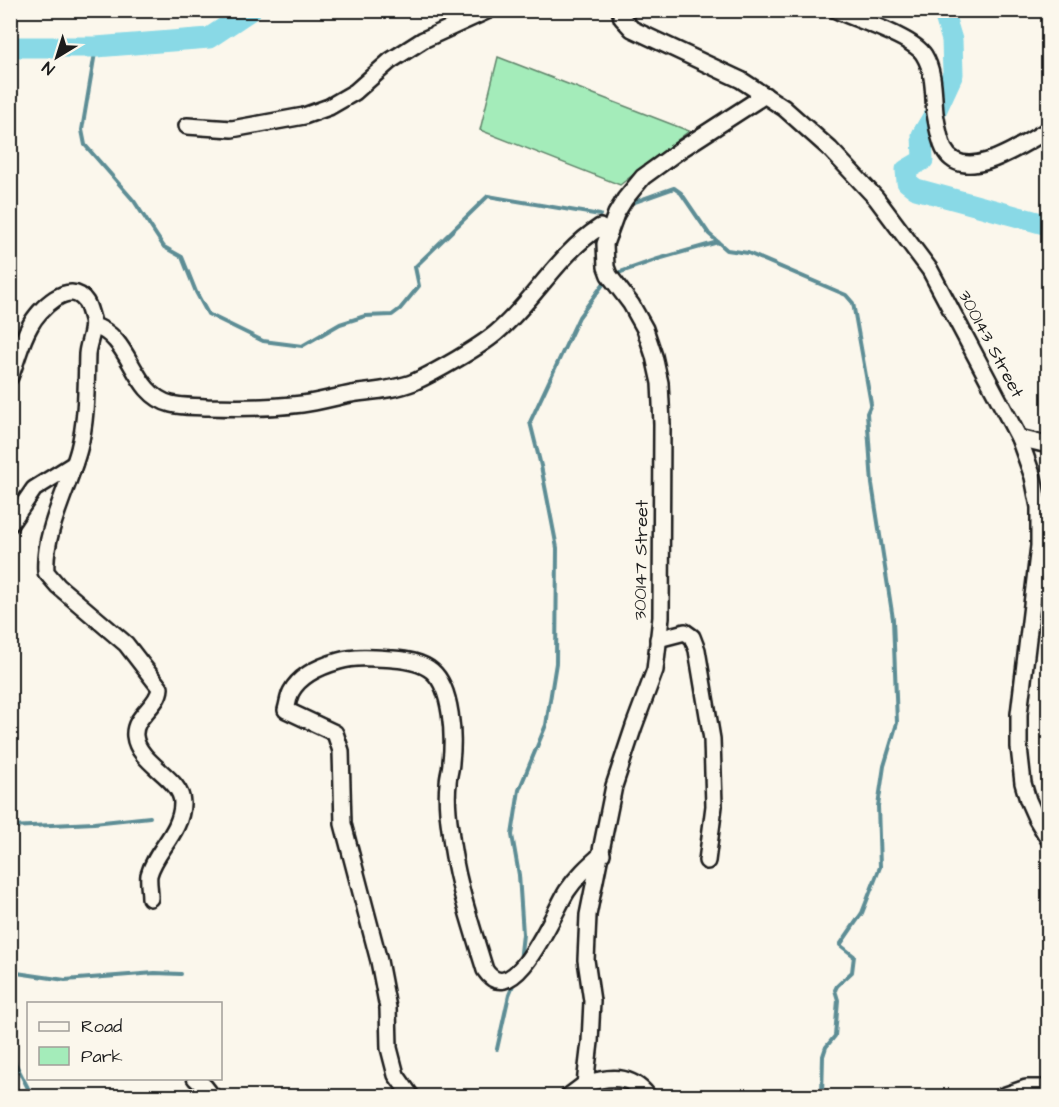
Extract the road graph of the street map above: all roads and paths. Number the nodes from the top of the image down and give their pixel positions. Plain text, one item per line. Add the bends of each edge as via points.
1 (489, 10) edge
2 (620, 10) edge
3 (836, 10) edge
4 (765, 95) junction
5 (187, 126) dead end
6 (1048, 130) edge
7 (609, 233) junction
8 (94, 326) junction
9 (10, 377) edge
10 (1019, 438) junction
11 (1048, 446) edge
12 (74, 464) junction
13 (10, 524) edge
14 (658, 639) junction
15 (1048, 838) edge
16 (602, 854) junction
17 (707, 861) dead end
18 (150, 898) dead end
19 (197, 1080) edge
20 (585, 1084) junction
21 (1048, 1088) edge
22 (212, 1096) edge
23 (411, 1096) edge
24 (569, 1096) edge
25 (648, 1096) edge
26 (1003, 1096) edge

1 - 5 street via 423,40 329,107 304,116 232,129
2 - 4 street, 300143 Street via 632,29
3 - 6 street via 907,41 924,55 934,83 939,133 950,157 968,165 982,164
4 - 7 street, 300147 Street via 643,177 625,199
4 - 10 street, 300143 Street via 838,157 876,198 930,270
7 - 8 street via 600,227 590,233 564,257 518,314 493,335 413,382 302,404 242,408 174,405 156,398 112,336
7 - 14 street, 300147 Street via 605,244 606,267 645,329 660,383 662,547
8 - 9 street via 88,304 81,297 69,293 54,298 31,324
8 - 12 street via 87,354 86,404
10 - 11 street
10 - 15 street, 300143 Street via 1039,507 1039,546 1019,747 1028,800
12 - 13 street via 34,489
12 - 18 street via 49,539 46,572 126,644 159,686 159,694 137,727 136,740 157,770 175,786 182,803 178,823 150,873
14 - 16 street, 300147 Street via 655,670 614,786
14 - 17 street via 685,632 698,650 712,739 714,806
16 - 20 street, 300147 Street via 588,915 586,960 592,1001
16 - 23 street via 578,874 525,966 512,977 499,980 490,976 483,964 453,860 447,785 452,729 449,706 437,675 409,660 368,657 327,665 297,683 286,710 335,732 339,740 344,824 380,961 388,1008 389,1048 396,1075
19 - 22 street
20 - 24 street
20 - 25 street via 603,1077 628,1080
21 - 26 street via 1026,1088

